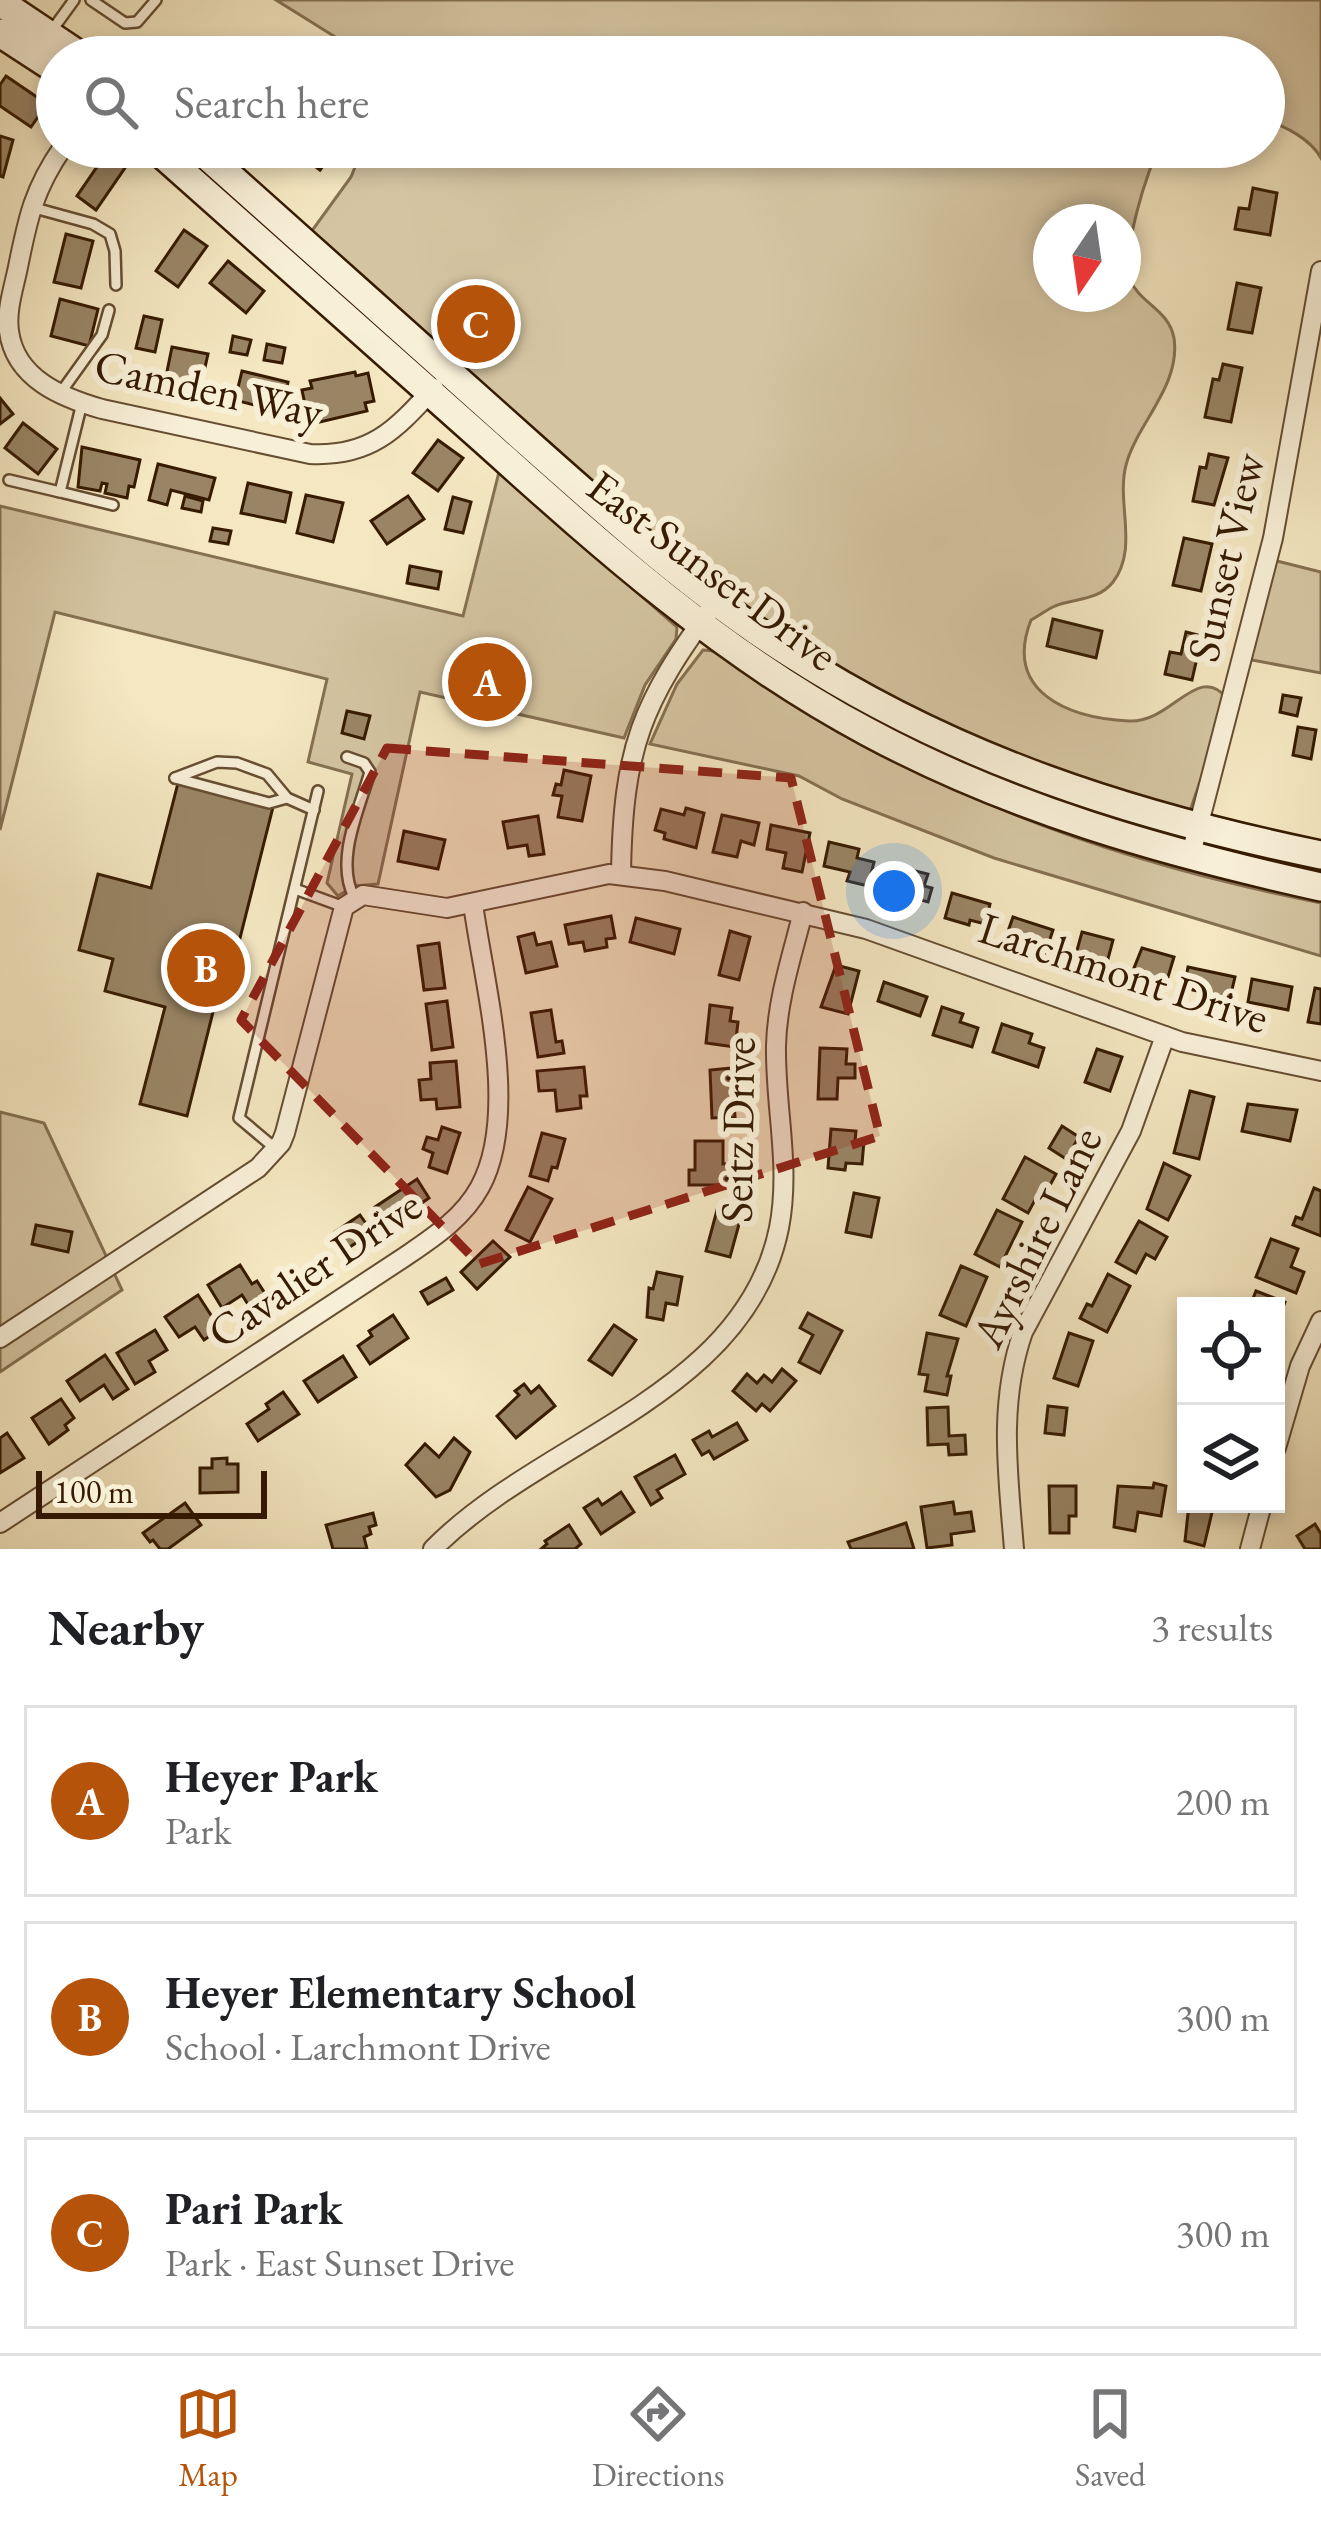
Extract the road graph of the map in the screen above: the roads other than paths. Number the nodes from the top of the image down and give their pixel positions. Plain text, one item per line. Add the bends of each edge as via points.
1 (74, 0) edge
2 (91, 0) edge
3 (156, 0) edge
4 (0, 2) edge
5 (0, 33) edge
6 (50, 33) junction
7 (54, 36) edge
8 (36, 57) edge
9 (49, 168) edge
10 (179, 168) edge
11 (225, 168) edge
12 (32, 207) junction
13 (1321, 271) edge
14 (116, 285) dead end
15 (109, 310) dead end
16 (5, 337) edge
17 (439, 382) junction
18 (59, 394) junction
19 (82, 403) junction
20 (9, 480) dead end
21 (60, 491) junction
22 (113, 505) dead end
23 (707, 614) junction
24 (347, 757) dead end
25 (318, 791) dead end
26 (287, 798) junction
27 (314, 810) junction
28 (1197, 828) junction
29 (1321, 855) edge
30 (1190, 858) junction
31 (621, 874) junction
32 (1321, 887) edge
33 (295, 889) junction
34 (349, 903) junction
35 (473, 904) junction
36 (803, 912) junction
37 (1166, 1036) junction
38 (1321, 1071) edge
39 (276, 1149) junction
40 (1321, 1321) edge
41 (0, 1338) edge
42 (1285, 1416) edge
43 (1260, 1513) edge
44 (0, 1522) edge
45 (433, 1549) edge
46 (1015, 1549) edge
47 (1250, 1549) edge

1 - 6 lane
2 - 3 lane via 124,23 137,22
4 - 6 main road
5 - 8 main road
6 - 7 main road
9 - 12 street, Camden Way
10 - 17 main road, East Sunset Drive
11 - 17 main road, East Sunset Drive
12 - 14 lane via 110,234
12 - 16 street, Camden Way
13 - 28 street, Sunset View via 1273,538
15 - 18 lane via 102,334
16 - 18 street, Camden Way
17 - 19 street, Camden Way via 382,438 333,455
17 - 23 main road, East Sunset Drive via 602,546
18 - 19 street, Camden Way
19 - 21 lane
20 - 21 lane
21 - 22 lane
23 - 28 main road, East Sunset Drive via 944,738 1103,802
23 - 30 main road, East Sunset Drive via 818,704 916,757 1042,810
23 - 31 street via 665,671 635,742
24 - 34 lane via 370,772 348,850
25 - 27 lane
26 - 26 lane via 267,774 237,763 175,778 269,803
26 - 27 lane
27 - 33 lane
28 - 29 main road, East Sunset Drive
28 - 30 street, Sunset View
30 - 32 main road, East Sunset Drive
31 - 35 street, Larchmont Drive
31 - 36 street, Larchmont Drive
33 - 34 lane
33 - 39 lane via 239,1118
34 - 35 street, Larchmont Drive via 363,895 433,908
34 - 39 street
35 - 44 street, Cavalier Drive via 500,1121 469,1204 406,1256
36 - 37 street, Larchmont Drive
36 - 45 street, Seitz Drive via 777,1030 784,1190 758,1288 690,1371 531,1472
37 - 38 street, Larchmont Drive
37 - 46 street, Ayrshire Lane via 1131,1131 1012,1363 1004,1437
39 - 41 street
40 - 42 street
43 - 47 street

